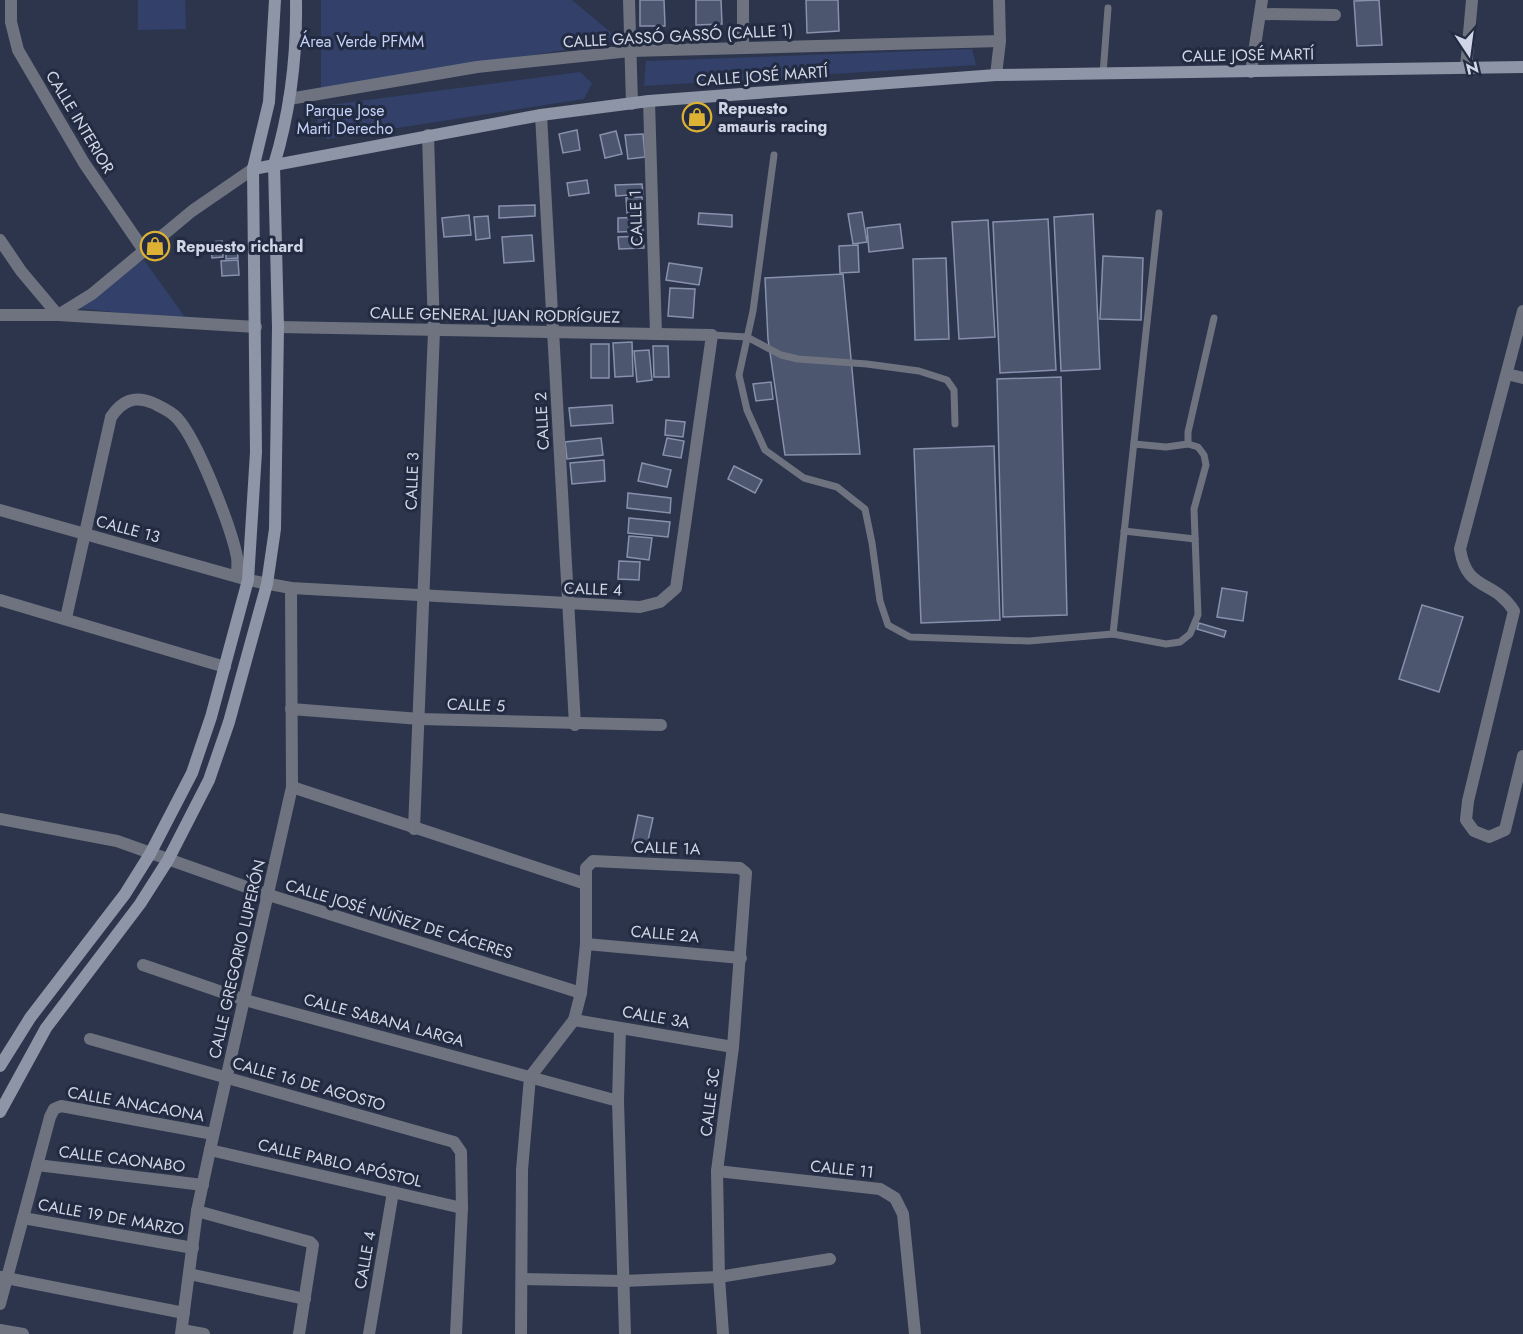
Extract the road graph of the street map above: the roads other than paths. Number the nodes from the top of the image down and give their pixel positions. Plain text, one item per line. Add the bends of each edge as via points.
1 (11, 0) edge
2 (275, 0) edge
3 (296, 0) edge
4 (629, 0) edge
5 (743, 0) edge
6 (999, 0) edge
7 (1262, 0) edge
8 (1472, 0) edge
9 (1108, 8) dead end
10 (1261, 15) junction
11 (1335, 15) dead end
12 (1000, 41) junction
13 (743, 47) junction
14 (630, 51) junction
15 (1466, 67) junction
16 (1523, 67) edge
17 (1251, 72) junction
18 (1103, 74) junction
19 (996, 75) junction
20 (288, 99) junction
21 (649, 101) junction
22 (632, 104) junction
23 (541, 115) junction
24 (428, 135) junction
25 (774, 155) dead end
26 (274, 165) junction
27 (253, 169) junction
28 (1159, 213) dead end
29 (0, 240) edge
30 (145, 252) junction
31 (1523, 311) edge
32 (0, 315) edge
33 (58, 315) junction
34 (1214, 318) dead end
35 (256, 327) junction
36 (278, 327) junction
37 (434, 331) junction
38 (553, 332) junction
39 (656, 334) junction
40 (712, 335) junction
41 (747, 337) junction
42 (1507, 374) junction
43 (1523, 378) edge
44 (955, 424) dead end
45 (1134, 444) junction
46 (1188, 444) junction
47 (0, 510) edge
48 (1124, 531) junction
49 (85, 535) junction
50 (1195, 539) junction
51 (243, 578) junction
52 (267, 584) junction
53 (291, 588) junction
54 (424, 594) junction
55 (0, 600) edge
56 (568, 605) junction
57 (66, 618) junction
58 (1113, 634) junction
59 (225, 667) junction
60 (291, 709) junction
61 (420, 719) junction
62 (575, 725) junction
63 (661, 725) dead end
64 (1523, 756) edge
65 (292, 787) junction
66 (0, 819) edge
67 (414, 829) junction
68 (150, 854) junction
69 (168, 860) junction
70 (746, 874) joint
71 (586, 884) junction
72 (269, 896) junction
73 (586, 944) junction
74 (741, 958) junction
75 (143, 965) dead end
76 (581, 993) junction
77 (245, 1000) junction
78 (574, 1020) junction
79 (620, 1028) junction
80 (90, 1039) dead end
81 (733, 1047) junction
82 (1, 1064) edge
83 (530, 1077) junction
84 (226, 1078) junction
85 (618, 1101) junction
86 (0, 1112) edge
87 (213, 1134) junction
88 (210, 1150) junction
89 (37, 1166) junction
90 (717, 1172) junction
91 (203, 1185) junction
92 (393, 1192) junction
93 (462, 1208) junction
94 (197, 1211) junction
95 (23, 1218) junction
96 (193, 1248) junction
97 (831, 1259) dead end
98 (189, 1274) junction
99 (4, 1277) edge
100 (718, 1277) junction
101 (522, 1279) junction
102 (623, 1281) junction
103 (305, 1299) junction
104 (0, 1304) edge
105 (184, 1313) junction
106 (0, 1330) edge
107 (181, 1332) edge
108 (23, 1334) edge
109 (204, 1334) edge
110 (299, 1334) edge
111 (369, 1334) edge
112 (456, 1334) edge
113 (521, 1334) edge
114 (625, 1334) edge
115 (723, 1334) edge
116 (915, 1334) edge

1 - 30 street, CALLE INTERIOR via 11,22 18,50 84,163
2 - 27 main road via 269,102
3 - 20 main road
4 - 14 street
5 - 13 street
6 - 12 street
7 - 10 street
8 - 15 street
9 - 18 lane
10 - 11 street
10 - 17 street
12 - 13 street, CALLE GASSÓ GASSÓ (CALLE 1)
12 - 19 street
13 - 14 street, CALLE GASSÓ GASSÓ (CALLE 1)
14 - 20 street, CALLE GASSÓ GASSÓ (CALLE 1) via 477,66
14 - 22 street
15 - 16 main road, CALLE JOSÉ MARTÍ
15 - 17 main road, CALLE JOSÉ MARTÍ
17 - 18 main road, CALLE JOSÉ MARTÍ
18 - 19 main road, CALLE JOSÉ MARTÍ
19 - 21 main road, CALLE JOSÉ MARTÍ
20 - 26 main road
21 - 22 main road, CALLE JOSÉ MARTÍ
21 - 39 street, CALLE 1
22 - 23 main road, CALLE JOSÉ MARTÍ
23 - 24 main road, CALLE JOSÉ MARTÍ
23 - 38 street, CALLE 2
24 - 26 main road, CALLE JOSÉ MARTÍ
24 - 37 street, CALLE 3
25 - 41 lane
26 - 27 main road, CALLE JOSÉ MARTÍ
26 - 36 main road
27 - 30 street, CALLE JOSÉ MARTÍ via 192,211
27 - 35 main road
28 - 45 lane
29 - 33 street
30 - 33 street, CALLE JOSÉ MARTÍ
31 - 42 street
32 - 33 street
33 - 35 street
34 - 46 lane
35 - 51 main road via 256,452
36 - 37 street, CALLE GENERAL JUAN RODRÍGUEZ
36 - 52 main road via 275,529
37 - 38 street, CALLE GENERAL JUAN RODRÍGUEZ
37 - 54 street, CALLE 3
38 - 39 street, CALLE GENERAL JUAN RODRÍGUEZ
38 - 56 street, CALLE 2
39 - 40 street, CALLE GENERAL JUAN RODRÍGUEZ
40 - 41 lane
40 - 56 street, CALLE 4 via 676,588 668,598 651,606
41 - 44 lane via 781,355 798,359 867,363 947,380 954,390
41 - 58 lane via 739,375 747,410 765,450 804,478 837,487 865,509 880,601 888,625 910,637 957,640
42 - 43 street
42 - 64 street via 1460,549 1463,567 1471,579 1505,597 1514,610 1468,801 1466,820 1474,831 1489,837 1505,830
45 - 46 lane
45 - 48 lane
46 - 50 lane via 1198,447 1206,465 1195,501
47 - 49 street, CALLE 13
48 - 50 lane
48 - 58 lane
49 - 51 street, CALLE 13
49 - 51 street via 111,417 121,403 145,399 176,417 191,437
49 - 57 street
50 - 58 lane via 1198,615 1190,634 1180,642 1166,644
51 - 52 street, CALLE 4
51 - 59 main road
52 - 53 street, CALLE 4
52 - 69 main road via 209,780
53 - 54 street, CALLE 4
53 - 60 street, CALLE GREGORIO LUPERÓN
54 - 56 street, CALLE 4
54 - 61 street, CALLE 3
55 - 57 street
56 - 62 street, CALLE 2
57 - 59 street
59 - 68 main road via 192,773
60 - 61 street, CALLE 5
60 - 65 street, CALLE GREGORIO LUPERÓN
61 - 62 street, CALLE 5
61 - 67 street, CALLE 3
62 - 63 street, CALLE 5
65 - 67 street
65 - 72 street, CALLE GREGORIO LUPERÓN
66 - 68 street, CALLE JOSÉ NÚÑEZ DE CÁCERES via 117,841
67 - 71 street
68 - 69 street, CALLE JOSÉ NÚÑEZ DE CÁCERES
68 - 82 main road
69 - 72 street, CALLE JOSÉ NÚÑEZ DE CÁCERES
69 - 86 main road via 116,937 46,1028
70 - 71 street, CALLE 1A via 740,868 593,861 586,868
70 - 74 street, CALLE 3C
71 - 73 street
72 - 76 street, CALLE JOSÉ NÚÑEZ DE CÁCERES
72 - 77 street, CALLE GREGORIO LUPERÓN
73 - 74 street, CALLE 2A
73 - 76 street
74 - 81 street, CALLE 3C
75 - 77 street, CALLE SABANA LARGA
76 - 78 street
77 - 83 street, CALLE SABANA LARGA
77 - 84 street, CALLE GREGORIO LUPERÓN
78 - 79 street, CALLE 3A
78 - 83 street
79 - 81 street, CALLE 3A
79 - 85 street
80 - 84 street, CALLE 16 DE AGOSTO
81 - 90 street, CALLE 3C
83 - 85 street, CALLE SABANA LARGA
83 - 101 street via 522,1170
84 - 87 street, CALLE GREGORIO LUPERÓN
84 - 93 street, CALLE 16 DE AGOSTO via 454,1142 461,1152
85 - 102 street
87 - 88 street, CALLE GREGORIO LUPERÓN
87 - 89 street, CALLE ANACAONA via 60,1106 54,1109
88 - 91 street, CALLE GREGORIO LUPERÓN
88 - 92 street, CALLE PABLO APÓSTOL
89 - 91 street, CALLE CAONABO
89 - 95 street
90 - 100 street, CALLE 3C
90 - 116 street, CALLE 11 via 880,1189 895,1198 903,1214
91 - 94 street, CALLE GREGORIO LUPERÓN
92 - 93 street, CALLE PABLO APÓSTOL
92 - 111 street, CALLE 4
93 - 112 street, CALLE 16 DE AGOSTO
94 - 96 street, CALLE GREGORIO LUPERÓN
94 - 103 street via 310,1242 314,1250
95 - 96 street, CALLE 19 DE MARZO
95 - 99 street
96 - 98 street, CALLE GREGORIO LUPERÓN
97 - 100 street
98 - 103 street
98 - 105 street, CALLE GREGORIO LUPERÓN
99 - 104 street
99 - 105 street
100 - 102 street
100 - 115 street, CALLE 3C
101 - 102 street
101 - 113 street
102 - 114 street
103 - 110 street
105 - 107 street, CALLE GREGORIO LUPERÓN
106 - 108 street
107 - 109 street

